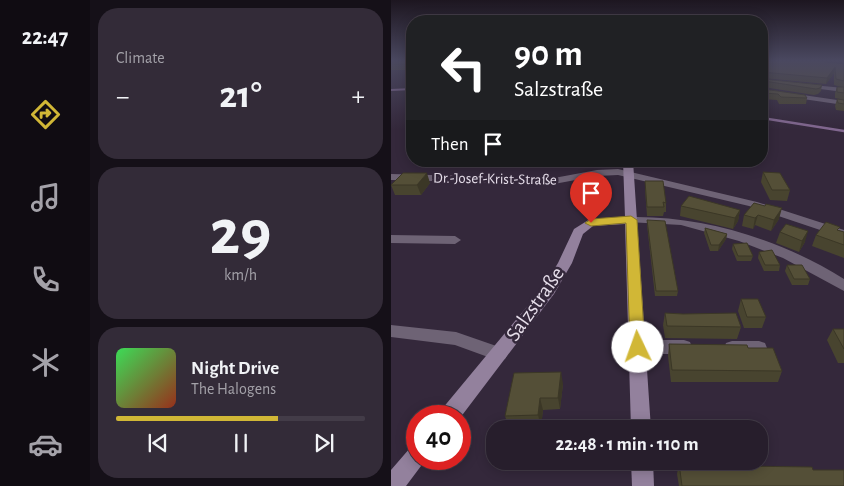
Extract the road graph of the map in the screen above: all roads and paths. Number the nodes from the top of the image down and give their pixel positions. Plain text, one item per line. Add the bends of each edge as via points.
1 (799, 85) edge
2 (844, 90) edge
3 (768, 92) edge
4 (844, 103) edge
5 (628, 167) edge
6 (629, 175) junction
7 (391, 177) edge
8 (631, 220) junction
9 (844, 234) edge
10 (391, 239) edge
11 (455, 240) dead end
12 (844, 286) edge
13 (391, 331) edge
14 (638, 347) junction
15 (759, 348) edge
16 (499, 354) junction
17 (458, 405) edge
18 (641, 420) edge
19 (406, 469) edge
20 (642, 470) edge
21 (392, 486) edge
22 (643, 486) edge

1 - 2 street
3 - 4 street
5 - 6 street
6 - 7 street, Dr.-Josef-Krist-Straße via 597,173 554,181
6 - 8 street
6 - 9 street, Dr.-Josef-Krist-Straße via 753,204
8 - 12 street via 680,221 735,237 815,268
8 - 14 street
8 - 16 street, Salzstraße via 597,221 582,228 549,290
10 - 11 street
13 - 16 street via 456,339
14 - 15 street
14 - 18 street
16 - 17 street, Salzstraße
19 - 21 street
20 - 22 street

